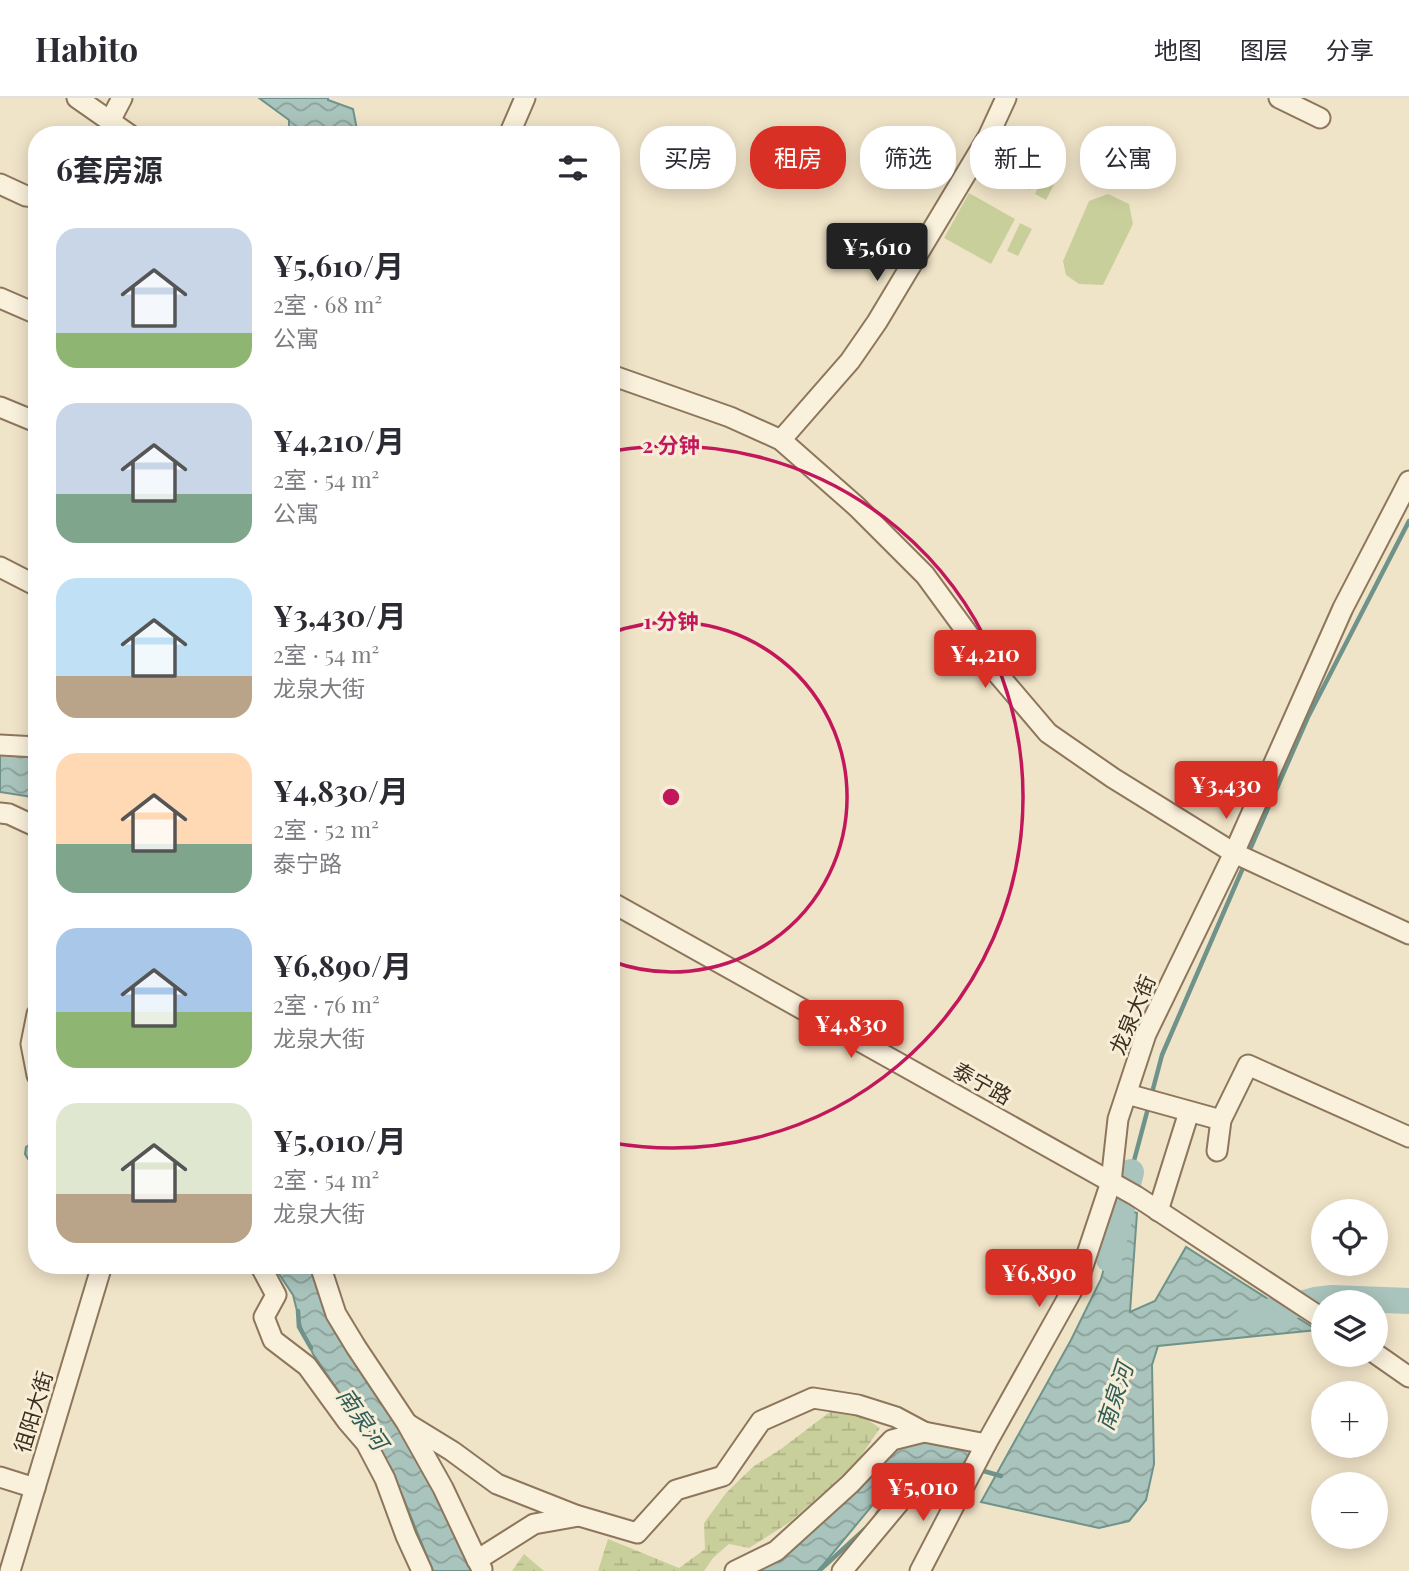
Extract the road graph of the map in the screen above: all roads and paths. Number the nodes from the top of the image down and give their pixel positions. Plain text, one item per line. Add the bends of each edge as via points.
1 (77, 98) edge
2 (121, 98) edge
3 (525, 98) edge
4 (1006, 98) edge
5 (1279, 98) edge
6 (1320, 118) dead end
7 (110, 121) junction
8 (117, 126) edge
9 (513, 126) edge
10 (0, 184) edge
11 (28, 196) edge
12 (0, 298) edge
13 (28, 310) edge
14 (620, 378) edge
15 (0, 407) edge
16 (28, 419) edge
17 (781, 440) junction
18 (1409, 481) edge
19 (0, 567) edge
20 (28, 581) edge
21 (0, 745) edge
22 (28, 747) edge
23 (0, 813) edge
24 (28, 823) edge
25 (1234, 853) junction
26 (620, 907) edge
27 (1409, 934) edge
28 (1127, 1094) junction
29 (1189, 1112) junction
30 (1221, 1120) junction
31 (1409, 1137) edge
32 (1217, 1151) dead end
33 (1111, 1182) junction
34 (1158, 1211) junction
35 (99, 1274) edge
36 (265, 1274) edge
37 (323, 1274) edge
38 (1311, 1311) edge
39 (1388, 1362) edge
40 (1409, 1377) edge
41 (406, 1422) junction
42 (924, 1432) junction
43 (986, 1444) junction
44 (0, 1478) edge
45 (35, 1488) junction
46 (962, 1493) junction
47 (579, 1516) junction
48 (480, 1565) edge
49 (10, 1571) edge
50 (422, 1571) edge
51 (735, 1571) edge
52 (842, 1571) edge
53 (920, 1571) edge

1 - 7 street
2 - 7 street
3 - 9 street
4 - 17 street via 988,138 877,322
5 - 6 street
7 - 8 street
10 - 11 street
12 - 13 street
14 - 17 street
15 - 16 street
17 - 25 street via 925,575 996,672 1048,733
18 - 25 street, 龙泉大街 via 1343,608
19 - 20 street
21 - 22 street
23 - 24 street
25 - 27 street
25 - 28 street, 龙泉大街 via 1146,1034
26 - 33 street, 泰宁路
28 - 29 street
28 - 33 street, 龙泉大街 via 1118,1119
29 - 30 street
29 - 34 street
30 - 31 street via 1248,1065
30 - 32 street
33 - 34 street, 泰宁路
33 - 43 street, 龙泉大街 via 1079,1278
34 - 38 street, 泰宁路
35 - 45 street, 徂阳大街
36 - 50 street via 276,1294 264,1317 273,1339 307,1366 366,1443
37 - 41 street via 337,1314
39 - 40 street
41 - 47 street via 497,1484
41 - 48 street
42 - 43 street
42 - 47 street via 896,1416 813,1398 761,1421 723,1476 676,1490 637,1533
42 - 51 street via 892,1440 776,1551
43 - 46 street, 龙泉大街
44 - 45 street
45 - 49 street, 徂阳大街
46 - 52 street via 908,1492
46 - 53 street, 龙泉大街
47 - 48 street via 534,1524

